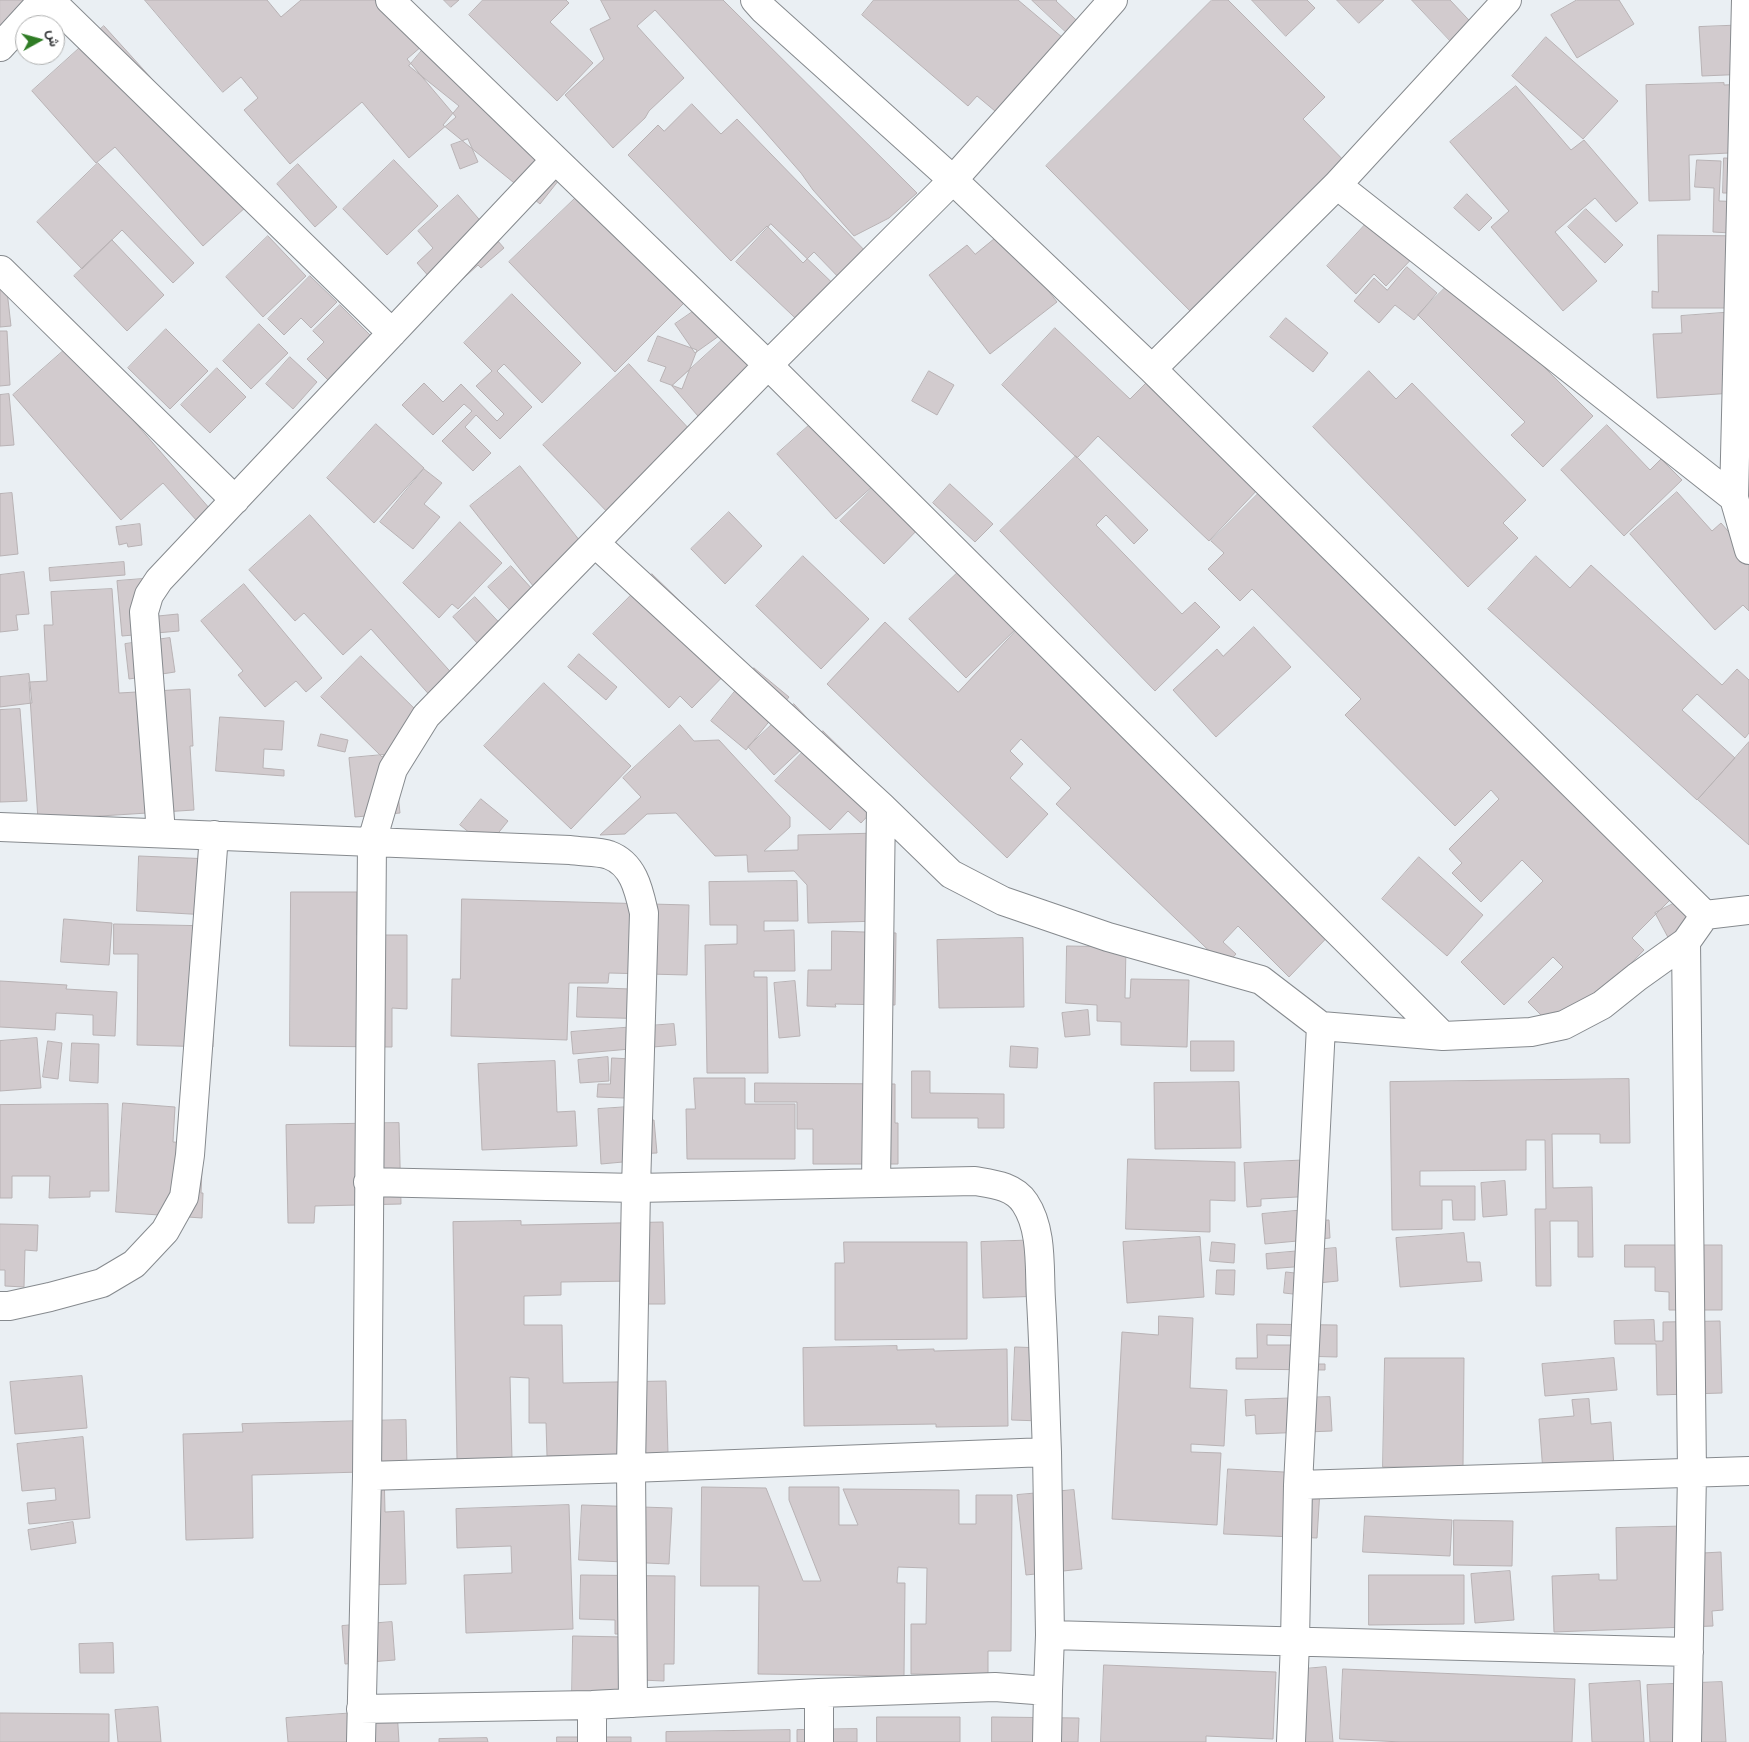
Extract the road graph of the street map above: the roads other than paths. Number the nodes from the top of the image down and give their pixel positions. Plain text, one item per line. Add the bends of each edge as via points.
1 (43, 0) edge
2 (50, 0) edge
3 (390, 0) edge
4 (1113, 0) edge
5 (1507, 0) edge
6 (1746, 0) edge
7 (763, 3) edge
8 (0, 47) edge
9 (555, 160) junction
10 (953, 180) junction
11 (1337, 185) junction
12 (0, 271) edge
13 (392, 333) junction
14 (768, 365) junction
15 (1152, 368) junction
16 (1734, 498) junction
17 (235, 500) junction
18 (595, 543) junction
19 (1749, 550) edge
20 (882, 806) junction
21 (0, 826) edge
22 (161, 833) junction
23 (214, 835) junction
24 (372, 841) junction
25 (1749, 910) edge
26 (1705, 915) junction
27 (1686, 942) junction
28 (1321, 1026) junction
29 (1443, 1036) junction
30 (368, 1182) junction
31 (876, 1183) junction
32 (636, 1188) junction
33 (0, 1306) edge
34 (1047, 1452) junction
35 (631, 1468) junction
36 (1749, 1471) edge
37 (1692, 1473) junction
38 (368, 1476) junction
39 (1298, 1486) junction
40 (1050, 1635) junction
41 (1295, 1642) junction
42 (1689, 1652) junction
43 (1048, 1691) junction
44 (819, 1693) junction
45 (633, 1703) junction
46 (592, 1705) junction
47 (361, 1709) junction
48 (361, 1742) edge
49 (592, 1742) edge
50 (820, 1742) edge
51 (1047, 1742) edge
52 (1290, 1742) edge
53 (1687, 1742) edge

1 - 8 street
2 - 13 street
3 - 9 street
4 - 10 street
5 - 11 street
6 - 16 street
7 - 10 street
9 - 13 street
9 - 14 street
10 - 14 street
10 - 15 street
11 - 15 street
11 - 16 street
12 - 17 street
13 - 17 street
14 - 18 street
14 - 29 street
15 - 26 street
16 - 19 street
17 - 22 street via 159,580 144,612
18 - 20 street
18 - 24 street via 426,716 393,769
20 - 28 street via 951,874 1003,901 1108,937 1261,980
20 - 31 street
21 - 22 street
22 - 23 street
23 - 24 street
23 - 33 street via 190,1155 184,1197 165,1231 134,1264 102,1284
24 - 30 street
24 - 32 street via 570,850 609,855 627,867 637,884 644,913
25 - 26 street
26 - 27 street
27 - 29 street via 1602,1005 1564,1025 1531,1032
27 - 37 street
28 - 29 street
28 - 39 street
30 - 32 street
30 - 38 street
31 - 32 street
31 - 34 street via 975,1181 998,1184 1025,1202 1037,1231
32 - 35 street
34 - 35 street
34 - 40 street
35 - 38 street
35 - 45 street
36 - 37 street
37 - 39 street
37 - 42 street
38 - 47 street
39 - 41 street
40 - 41 street
40 - 43 street
41 - 42 street
41 - 52 street
42 - 53 street
43 - 44 street via 995,1687
43 - 51 street
44 - 45 street
44 - 50 street
45 - 46 street
46 - 47 street
46 - 49 street
47 - 48 street

